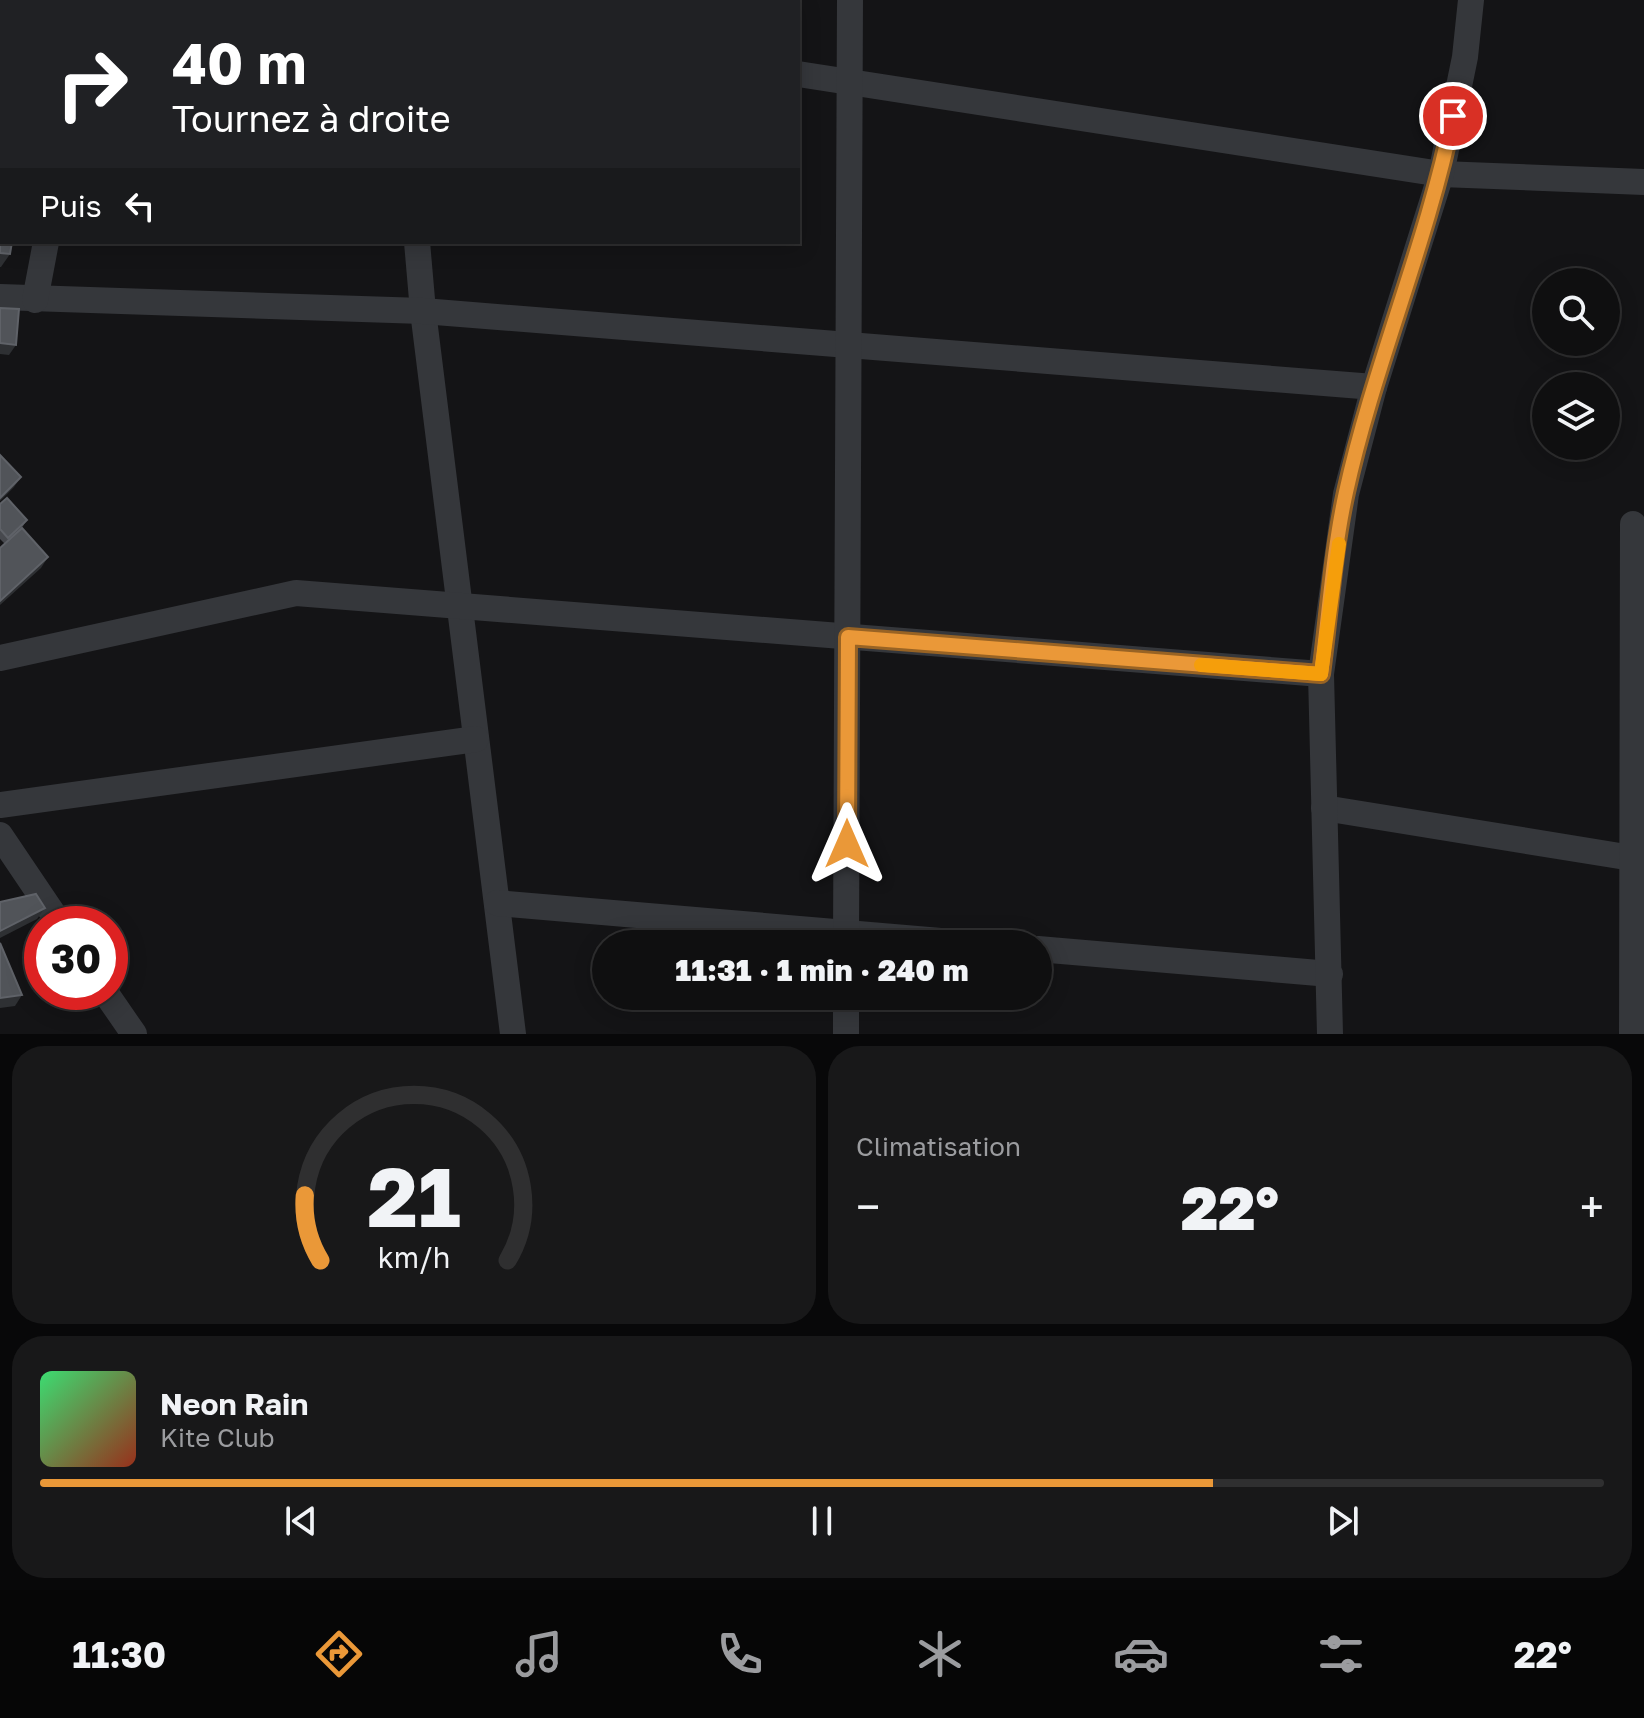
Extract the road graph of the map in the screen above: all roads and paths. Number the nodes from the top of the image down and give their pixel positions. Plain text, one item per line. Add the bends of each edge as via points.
1 (850, 0) edge
2 (1471, 0) edge
3 (800, 74) edge
4 (850, 82) junction
5 (1441, 174) junction
6 (1644, 182) edge
7 (46, 244) edge
8 (417, 244) edge
9 (0, 297) edge
10 (35, 300) junction
11 (423, 311) junction
12 (849, 345) junction
13 (1374, 387) junction
14 (1633, 524) dead end
15 (460, 607) junction
16 (848, 637) junction
17 (0, 658) edge
18 (1321, 674) junction
19 (476, 739) junction
20 (0, 805) edge
21 (1324, 808) junction
22 (0, 835) edge
23 (1632, 858) junction
24 (497, 903) junction
25 (48, 906) edge
26 (759, 930) edge
27 (846, 930) edge
28 (1052, 950) edge
29 (1330, 974) junction
30 (117, 1010) edge
31 (846, 1010) edge
32 (134, 1034) edge
33 (513, 1034) edge
34 (846, 1034) edge
35 (1330, 1034) edge
36 (1632, 1034) edge

1 - 4 street
2 - 5 street
3 - 4 street
4 - 5 street
4 - 12 street
5 - 6 street
5 - 13 street
7 - 10 street
8 - 11 street
9 - 10 street
10 - 11 street
11 - 12 street
11 - 15 street
12 - 13 street
12 - 16 street
13 - 18 street via 1346,494
14 - 23 street
15 - 16 street
15 - 17 street via 296,593
15 - 19 street
16 - 18 street
16 - 27 street
18 - 21 street
19 - 20 street
19 - 24 street
21 - 23 street
21 - 29 street
22 - 25 street
23 - 36 street
24 - 26 street
24 - 33 street
28 - 29 street
29 - 35 street
30 - 32 street
31 - 34 street

